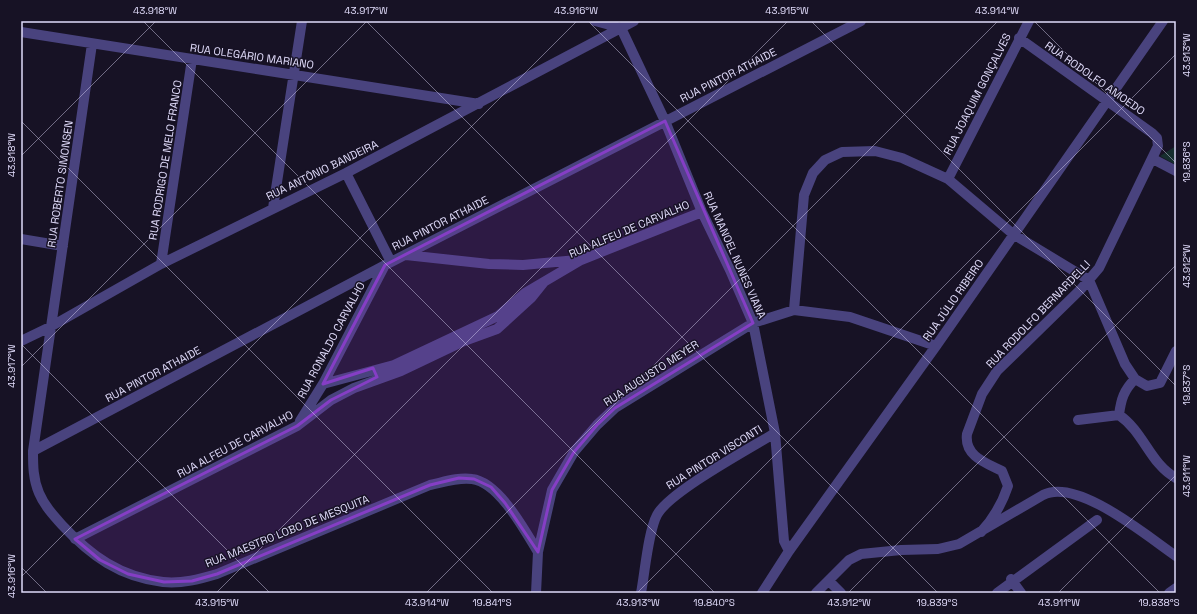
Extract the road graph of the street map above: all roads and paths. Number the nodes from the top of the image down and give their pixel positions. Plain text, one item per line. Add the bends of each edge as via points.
1 (302, 21) edge
2 (595, 21) edge
3 (634, 21) edge
4 (861, 21) edge
5 (1029, 21) edge
6 (1163, 21) edge
7 (621, 28) junction
8 (21, 32) edge
9 (1019, 38) junction
10 (92, 44) junction
11 (192, 59) junction
12 (294, 74) junction
13 (1108, 102) junction
14 (479, 104) junction
15 (665, 121) junction
16 (1157, 138) joint
17 (1153, 159) junction
18 (1176, 171) edge
19 (346, 173) junction
20 (948, 179) junction
21 (273, 208) junction
22 (702, 212) junction
23 (1013, 234) junction
24 (21, 239) edge
25 (63, 246) junction
26 (406, 255) junction
27 (581, 260) junction
28 (388, 263) junction
29 (161, 264) junction
30 (1089, 280) junction
31 (544, 282) junction
32 (794, 310) junction
33 (752, 323) junction
34 (50, 327) junction
35 (21, 341) edge
36 (936, 346) junction
37 (1176, 351) edge
38 (1135, 379) junction
39 (323, 384) junction
40 (1119, 415) junction
41 (1078, 420) dead end
42 (297, 426) junction
43 (775, 433) junction
44 (33, 451) junction
45 (1176, 478) edge
46 (1103, 515) junction
47 (981, 532) junction
48 (75, 540) junction
49 (789, 551) junction
50 (538, 552) junction
51 (1176, 556) edge
52 (1012, 580) junction
53 (829, 581) junction
54 (1176, 588) edge
55 (536, 593) edge
56 (641, 593) edge
57 (762, 593) edge
58 (816, 593) edge
59 (841, 593) edge
60 (997, 593) edge
61 (1021, 593) edge
62 (1169, 593) edge

1 - 12 street
2 - 7 street
3 - 7 street, RUA ANTÔNIO BANDEIRA
4 - 15 street, RUA PINTOR ATHAIDE
5 - 9 street, RUA JOAQUIM GONÇALVES
6 - 13 street, RUA JÚLIO RIBEIRO
7 - 14 street, RUA ANTÔNIO BANDEIRA
7 - 15 street, RUA MANOEL NUNES VIANA
8 - 10 street, RUA OLEGÁRIO MARIANO
9 - 13 street, RUA RODOLFO AMOEDO
9 - 20 street, RUA JOAQUIM GONÇALVES
10 - 11 street, RUA OLEGÁRIO MARIANO
10 - 25 street, RUA ROBERTO SIMONSEN
11 - 12 street, RUA OLEGÁRIO MARIANO
11 - 29 street, RUA RODRIGO DE MELO FRANCO
12 - 14 street, RUA OLEGÁRIO MARIANO
12 - 21 street
13 - 16 street, RUA RODOLFO AMOEDO
13 - 23 street, RUA JÚLIO RIBEIRO
14 - 19 street, RUA ANTÔNIO BANDEIRA
15 - 22 street, RUA MANOEL NUNES VIANA
15 - 26 street, RUA PINTOR ATHAIDE
16 - 17 street, RUA RODOLFO BERNARDELLI via 1158,146
17 - 18 street
17 - 30 street, RUA RODOLFO BERNARDELLI via 1100,268
19 - 21 street, RUA ANTÔNIO BANDEIRA
19 - 28 street
20 - 23 street
20 - 32 street via 902,158 875,151 842,152 825,160 813,173 804,195
21 - 29 street, RUA ANTÔNIO BANDEIRA
22 - 27 street, RUA ALFEU DE CARVALHO
22 - 33 street, RUA MANOEL NUNES VIANA
23 - 30 street
23 - 36 street, RUA JÚLIO RIBEIRO
24 - 25 street
25 - 34 street, RUA ROBERTO SIMONSEN
26 - 27 street via 503,265
26 - 28 street, RUA PINTOR ATHAIDE
27 - 31 street, RUA ALFEU DE CARVALHO
28 - 39 street, RUA RONALDO CARVALHO
28 - 44 street, RUA PINTOR ATHAIDE
29 - 34 street, RUA ANTÔNIO BANDEIRA
30 - 38 street via 1125,364
30 - 47 street, RUA RODOLFO BERNARDELLI via 997,371 982,394 966,434 966,441 968,448 979,459 1002,471 1008,486 992,520
31 - 39 street, RUA ALFEU DE CARVALHO via 525,293 498,316 394,365
31 - 42 street, RUA ALFEU DE CARVALHO via 498,329 458,343 401,371 354,388 331,400
32 - 33 street, RUA AUGUSTO MEYER
32 - 36 street via 850,317
33 - 43 street, RUA MANOEL NUNES VIANA
33 - 50 street, RUA AUGUSTO MEYER via 615,408 597,425 574,452 552,490
34 - 35 street, RUA ANTÔNIO BANDEIRA
34 - 44 street, RUA MAESTRO LOBO DE MESQUITA
36 - 49 street, RUA JÚLIO RIBEIRO
37 - 38 street via 1160,383 1147,386
38 - 40 street via 1121,398
39 - 42 street, RUA RONALDO CARVALHO
40 - 41 street
40 - 45 street via 1134,427 1166,472
42 - 48 street, RUA ALFEU DE CARVALHO
43 - 49 street, RUA MANOEL NUNES VIANA via 784,541
43 - 56 street, RUA PINTOR VISCONTI via 672,497 657,515
44 - 48 street, RUA MAESTRO LOBO DE MESQUITA via 33,474 39,493 49,511
46 - 47 street via 1080,495 1056,491 1043,495
46 - 51 street
46 - 52 street
47 - 53 street via 960,544 938,549 861,554 849,560
48 - 50 street, RUA MAESTRO LOBO DE MESQUITA via 100,560 128,574 164,582 192,582 218,574 430,485 459,478 474,479 490,487 505,503
49 - 57 street, RUA JÚLIO RIBEIRO
50 - 55 street, RUA AUGUSTO MEYER
52 - 60 street
52 - 61 street
53 - 58 street
53 - 59 street
54 - 62 street

